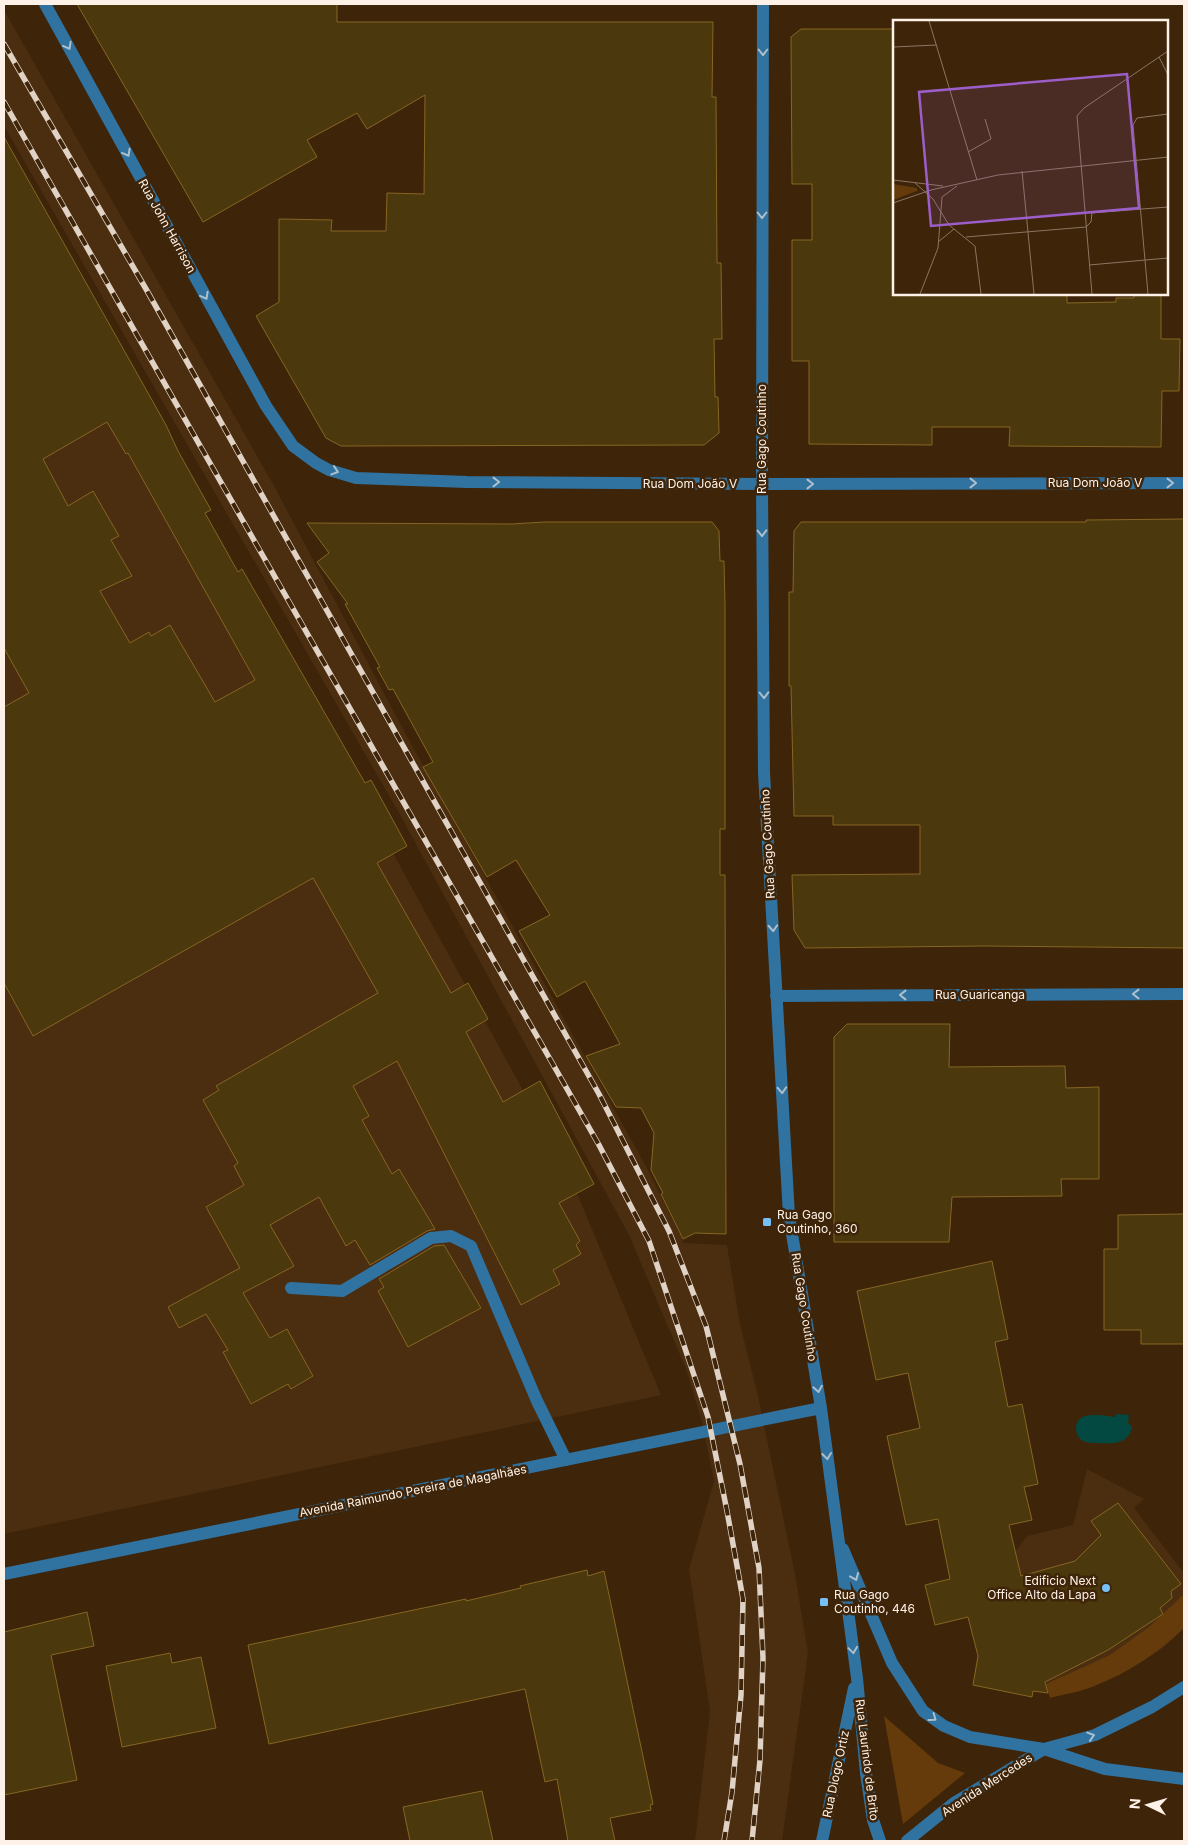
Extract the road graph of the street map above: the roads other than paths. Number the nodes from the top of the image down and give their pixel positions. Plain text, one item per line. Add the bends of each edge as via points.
1 (44, 4) edge
2 (763, 4) edge
3 (294, 446) joint
4 (1184, 483) edge
5 (762, 484) junction
6 (1184, 994) edge
7 (776, 996) junction
8 (291, 1288) dead end
9 (821, 1408) junction
10 (566, 1460) junction
11 (836, 1533) junction
12 (4, 1574) edge
13 (857, 1678) junction
14 (1184, 1687) edge
15 (1044, 1749) junction
16 (1184, 1779) edge
17 (822, 1841) edge
18 (880, 1841) edge
19 (907, 1841) edge

1 -> 3 street, Rua John Harrison via 266,406
2 -> 5 street, Rua Gago Coutinho
3 -> 5 street, Rua Dom João V via 329,470 356,478
5 -> 4 street, Rua Dom João V
5 -> 7 street, Rua Gago Coutinho via 764,773
6 -> 7 street, Rua Guaricanga
7 -> 9 street, Rua Gago Coutinho via 790,1216
8 - 10 street via 342,1291 431,1238 452,1236 470,1246 536,1401
9 - 10 street, Avenida Raimundo Pereira de Magalhães
9 -> 11 street, Rua Gago Coutinho
10 - 12 street, Avenida Raimundo Pereira de Magalhães
11 -> 13 street, Rua Gago Coutinho
11 -> 15 street via 892,1662 923,1711 944,1726 970,1737
13 - 17 street, Rua Diogo Ortiz
13 - 18 street, Rua Laurindo de Brito via 866,1773 873,1820
15 -> 14 street, Avenida Mercedes via 1096,1735
15 - 16 street, Avenida Mercedes via 1105,1769
15 - 19 street, Avenida Mercedes via 954,1803

